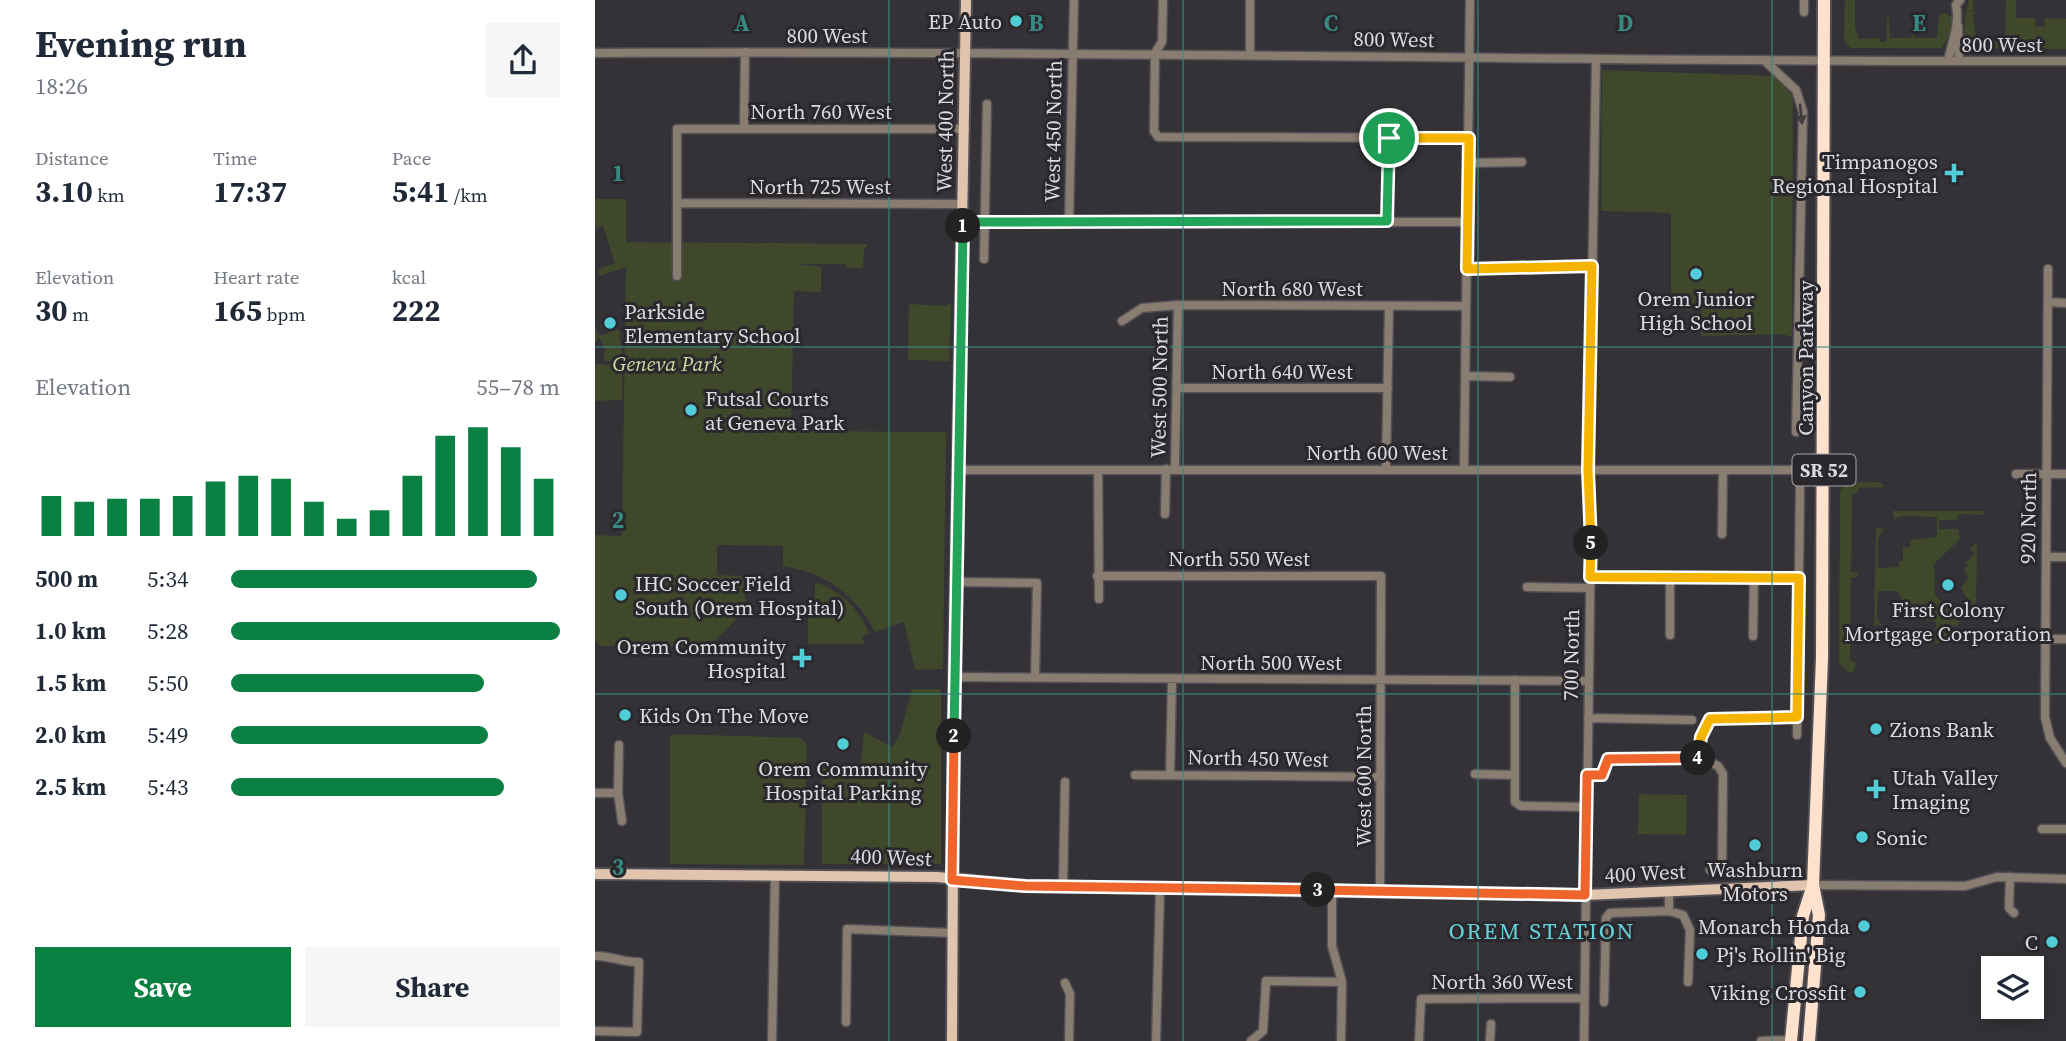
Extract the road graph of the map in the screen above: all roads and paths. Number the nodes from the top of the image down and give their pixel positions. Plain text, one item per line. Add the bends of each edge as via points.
1 (966, 0) edge
2 (1074, 0) edge
3 (1163, 0) edge
4 (1250, 0) edge
5 (1470, 0) edge
6 (1804, 0) edge
7 (1824, 0) edge
8 (1960, 0) edge
9 (1804, 12) dead end
10 (1958, 26) junction
11 (965, 51) junction
12 (745, 52) junction
13 (595, 53) edge
14 (1072, 53) junction
15 (1155, 53) junction
16 (1250, 54) junction
17 (1470, 58) junction
18 (1596, 60) junction
19 (1823, 60) junction
20 (1765, 61) junction
21 (1948, 61) junction
22 (1959, 61) junction
23 (2066, 61) edge
24 (987, 104) dead end
25 (744, 129) junction
26 (964, 129) junction
27 (1389, 138) junction
28 (1469, 138) junction
29 (1522, 162) dead end
30 (1469, 163) junction
31 (677, 203) junction
32 (963, 204) junction
33 (985, 221) junction
34 (1069, 221) junction
35 (1387, 221) junction
36 (963, 222) junction
37 (1468, 222) junction
38 (984, 259) dead end
39 (1592, 266) junction
40 (1467, 269) junction
41 (2048, 269) dead end
42 (677, 276) dead end
43 (2048, 302) junction
44 (2066, 303) edge
45 (1178, 305) junction
46 (1389, 306) junction
47 (1466, 306) junction
48 (1122, 321) dead end
49 (1465, 376) junction
50 (1510, 377) dead end
51 (1177, 388) junction
52 (1388, 388) junction
53 (1796, 432) dead end
54 (1171, 469) junction
55 (1386, 469) junction
56 (1464, 469) junction
57 (959, 470) junction
58 (1098, 470) junction
59 (1588, 470) junction
60 (1723, 470) junction
61 (1823, 470) junction
62 (2015, 474) dead end
63 (2046, 474) junction
64 (2066, 474) edge
65 (1800, 488) dead end
66 (1165, 513) dead end
67 (1722, 534) dead end
68 (2046, 557) junction
69 (2066, 557) edge
70 (1097, 576) junction
71 (1381, 576) joint
72 (1590, 577) junction
73 (1754, 577) junction
74 (1670, 578) junction
75 (1799, 578) junction
76 (957, 582) junction
77 (1527, 587) dead end
78 (1590, 588) junction
79 (1099, 599) dead end
80 (1670, 635) dead end
81 (1753, 636) dead end
82 (2045, 639) junction
83 (2066, 639) edge
84 (954, 677) junction
85 (1035, 678) junction
86 (1172, 679) junction
87 (1380, 679) junction
88 (1515, 680) junction
89 (1588, 681) junction
90 (1797, 717) junction
91 (1588, 718) junction
92 (1692, 720) dead end
93 (1797, 735) dead end
94 (619, 744) dead end
95 (1698, 760) junction
96 (2066, 763) edge
97 (1475, 774) dead end
98 (1135, 775) dead end
99 (1170, 775) junction
100 (1514, 775) junction
101 (1587, 775) junction
102 (1380, 778) junction
103 (1065, 782) dead end
104 (595, 793) edge
105 (618, 793) junction
106 (1586, 807) junction
107 (622, 821) dead end
108 (2042, 829) dead end
109 (2066, 829) edge
110 (1710, 870) dead end
111 (595, 874) edge
112 (775, 875) junction
113 (2010, 877) junction
114 (2066, 878) edge
115 (952, 880) junction
116 (1813, 885) junction
117 (1063, 887) junction
118 (1160, 889) junction
119 (1332, 891) junction
120 (1380, 891) junction
121 (1669, 892) junction
122 (1585, 895) junction
123 (1669, 911) junction
124 (2014, 913) dead end
125 (953, 933) junction
126 (595, 956) edge
127 (1342, 982) junction
128 (1688, 982) dead end
129 (1065, 984) dead end
130 (1584, 998) junction
131 (1604, 1002) dead end
132 (846, 1022) dead end
133 (1490, 1024) dead end
134 (595, 1031) edge
135 (1791, 1040) edge
136 (772, 1041) edge
137 (952, 1041) edge
138 (1069, 1041) edge
139 (1156, 1041) edge
140 (1251, 1041) edge
141 (1341, 1041) edge
142 (1419, 1041) edge
143 (1490, 1041) edge
144 (1584, 1041) edge
145 (1761, 1041) edge
146 (1809, 1041) edge

1 - 11 main road, West 400 North
2 - 14 street, West 450 North
3 - 15 street via 1162,42
4 - 16 street
5 - 17 street
6 - 9 street
7 - 19 highway, Canyon Parkway / SR 52
8 - 10 street via 1956,5
10 - 21 street
10 - 22 street
11 - 12 street, 800 West
11 - 14 street, 800 West
11 - 26 main road, West 400 North
12 - 13 street, 800 West
12 - 25 street
14 - 15 street, 800 West
14 - 34 street, West 450 North
15 - 16 street, 800 West
15 - 27 street via 1154,131 1158,137
16 - 17 street, 800 West
17 - 18 street, 800 West
17 - 28 street
18 - 20 street, 800 West
18 - 39 street, 700 North
19 - 20 street, 800 West
19 - 21 street, 800 West
19 - 61 highway, Canyon Parkway / SR 52
20 -> 53 street via 1795,88 1803,112
21 - 22 street, 800 West
22 - 23 street, 800 West
24 - 33 street
25 - 26 street, North 760 West
25 - 31 street, North 760 West via 677,129
26 - 32 main road, West 400 North
27 - 28 street
27 - 35 street
28 - 30 street
29 - 30 street
30 - 37 street
31 - 32 street, North 725 West
31 - 42 street
32 - 36 main road, West 400 North
33 - 34 street
33 - 36 street
33 - 38 street
34 - 35 street
35 - 37 street
36 - 57 main road, West 400 North
37 - 40 street
39 - 40 street
39 - 59 street, 700 North
40 - 47 street
41 - 43 street, 920 North
43 - 44 street
43 - 63 street, 920 North
45 - 46 street, North 680 West
45 - 48 street, North 680 West via 1142,308
45 - 51 street, West 500 North
46 - 47 street, North 680 West
46 - 52 street
47 - 49 street
49 - 50 street
49 - 56 street
51 - 52 street, North 640 West
51 - 54 street, West 500 North
52 - 55 street
54 - 55 street, North 600 West
54 - 58 street, North 600 West
54 - 66 street, West 500 North
55 - 56 street, North 600 West
56 - 59 street, North 600 West
57 - 58 street, North 600 West
57 - 76 main road, West 400 North
58 - 70 street
59 - 60 street, North 600 West
59 - 72 street, 700 North
60 - 61 street, North 600 West
60 - 67 street
61 - 116 highway, Canyon Parkway / SR 52 via 1822,708
62 - 63 street
63 - 64 street
63 - 68 street, 920 North
65 - 75 street
68 - 69 street
68 - 82 street, 920 North
70 - 71 street, North 550 West
70 - 79 street
71 - 87 street, West 600 North
72 - 74 street
72 - 78 street, 700 North
73 - 74 street
73 - 75 street
73 - 81 street
74 - 80 street
75 - 90 street
76 - 84 main road, West 400 North
76 - 85 street via 1037,583
77 - 78 street
78 - 89 street, 700 North
82 - 83 street
82 - 96 street, 920 North via 2046,727
84 - 85 street, North 500 West
84 - 115 main road, West 400 North
85 - 86 street, North 500 West
86 - 87 street, North 500 West
86 - 99 street
87 - 88 street, North 500 West
87 - 102 street, West 600 North
88 - 89 street, North 500 West
88 - 100 street
89 - 91 street, 700 North
90 - 93 street
90 - 95 street via 1710,719 1701,737
91 - 92 street
91 - 101 street, 700 North
94 - 105 street
95 - 101 street via 1608,759 1602,775
95 - 110 street via 1712,761 1723,774 1722,867
97 - 100 street
98 - 99 street, North 450 West
99 - 102 street, North 450 West
100 - 106 street via 1517,804
101 - 106 street, 700 North
102 - 120 street, West 600 North
103 - 117 street
104 - 105 street
105 - 107 street
106 - 122 street, 700 North
108 - 109 street
111 - 112 main road, 400 West
112 - 115 main road, 400 West
112 - 136 street
113 - 114 street, 400 West
113 - 116 street, 400 West via 1965,886
113 - 124 street via 2009,908
115 - 117 main road, 400 West
115 - 125 main road, West 400 North
116 - 121 main road, 400 West
116 - 135 highway, Canyon Parkway / SR 52 via 1803,916
116 - 146 highway, Canyon Parkway / SR 52 via 1819,915
117 - 118 main road, 400 West
118 - 119 main road, 400 West
118 - 139 street
119 - 120 main road, 400 West
119 - 127 street via 1332,946
120 - 122 main road, 400 West
121 - 122 main road, 400 West
121 - 123 street
122 - 130 street, 700 North
123 - 128 street via 1683,915 1690,925
123 - 131 street via 1608,915
125 - 132 street via 847,929
125 - 137 main road, West 400 North
126 - 134 street via 639,962 637,1032
127 - 140 street via 1266,981 1263,1031
127 - 141 street
129 - 138 street via 1070,994
130 - 142 street, North 360 West via 1420,999
130 - 144 street, 700 North
133 - 143 street
135 - 145 street

